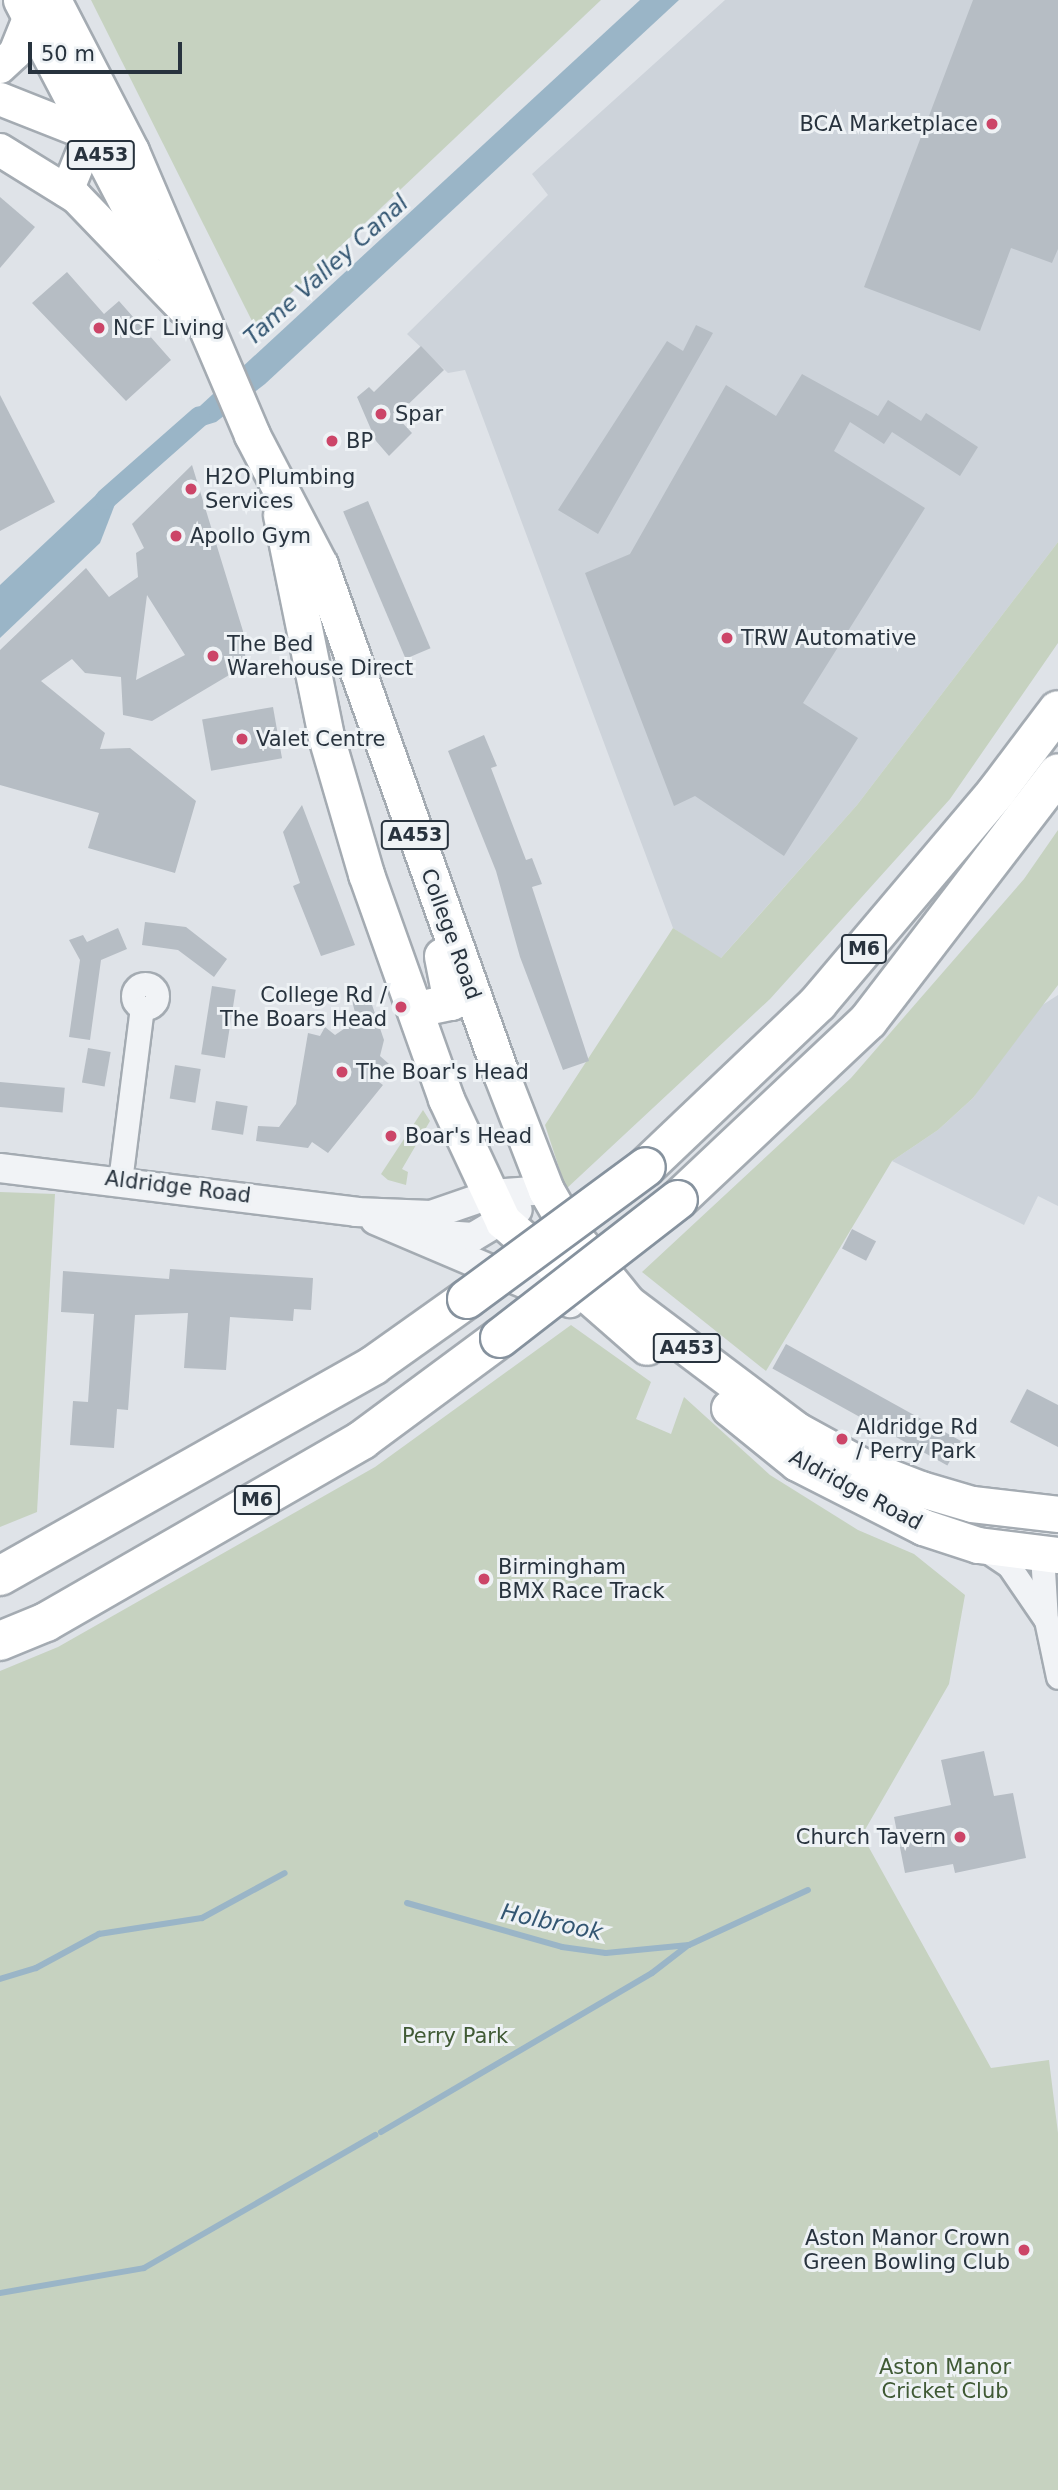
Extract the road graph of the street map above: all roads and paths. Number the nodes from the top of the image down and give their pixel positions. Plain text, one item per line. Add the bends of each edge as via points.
1 (35, 5) edge
2 (0, 67) edge
3 (0, 99) edge
4 (105, 99) junction
5 (90, 135) junction
6 (0, 150) edge
7 (131, 151) junction
8 (67, 191) junction
9 (183, 309) junction
10 (216, 357) junction
11 (275, 484) junction
12 (1058, 710) edge
13 (1058, 774) edge
14 (410, 823) junction
15 (142, 1009) dead end
16 (417, 1009) junction
17 (0, 1168) edge
18 (120, 1181) junction
19 (546, 1190) junction
20 (498, 1207) junction
21 (356, 1212) junction
22 (402, 1231) junction
23 (611, 1321) junction
24 (972, 1504) junction
25 (1058, 1514) edge
26 (978, 1545) junction
27 (1050, 1554) edge
28 (0, 1576) edge
29 (1046, 1620) junction
30 (0, 1641) edge
31 (1058, 1677) edge

1 - 2 main road via 15,54
1 - 4 main road, A453
1 - 5 main road, A453
3 - 5 main road
4 - 5 main road
4 - 7 main road, A453
5 - 7 main road
5 - 8 main road
5 - 9 main road, A453
6 - 8 main road
7 - 10 main road, A453
8 - 9 main road
9 - 10 main road, A453
10 - 11 main road, College Road / A453
11 - 14 main road, College Road / A453 via 320,565
11 - 16 main road, College Road / A453 via 326,737 366,874
12 - 28 highway, M6, bridge via 818,1003 646,1167 374,1365
13 - 30 highway, M6, bridge via 869,1021 678,1200 362,1440 46,1622
14 - 16 main road via 452,1000
14 - 19 main road, College Road / A453
15 - 18 street
16 - 20 main road, College Road / A453 via 446,1099
17 - 18 street, Aldridge Road
18 - 21 street, Aldridge Road
19 - 20 street, Aldridge Road
19 - 24 main road, Aldridge Road / A453 via 628,1303 719,1374 795,1429 864,1467
20 - 21 street, Aldridge Road via 431,1215
20 - 22 street, Aldridge Road via 473,1237
20 - 23 main road, Aldridge Road / A453
21 - 22 street, Aldridge Road
22 - 23 street, Aldridge Road
23 - 26 main road, Aldridge Road / A453 via 797,1462 876,1506
24 - 25 main road, Aldridge Road / A453
24 - 27 main road via 1034,1537
26 - 27 main road, Aldridge Road / A453
26 - 29 street via 1009,1566
27 - 29 street
29 - 31 street

